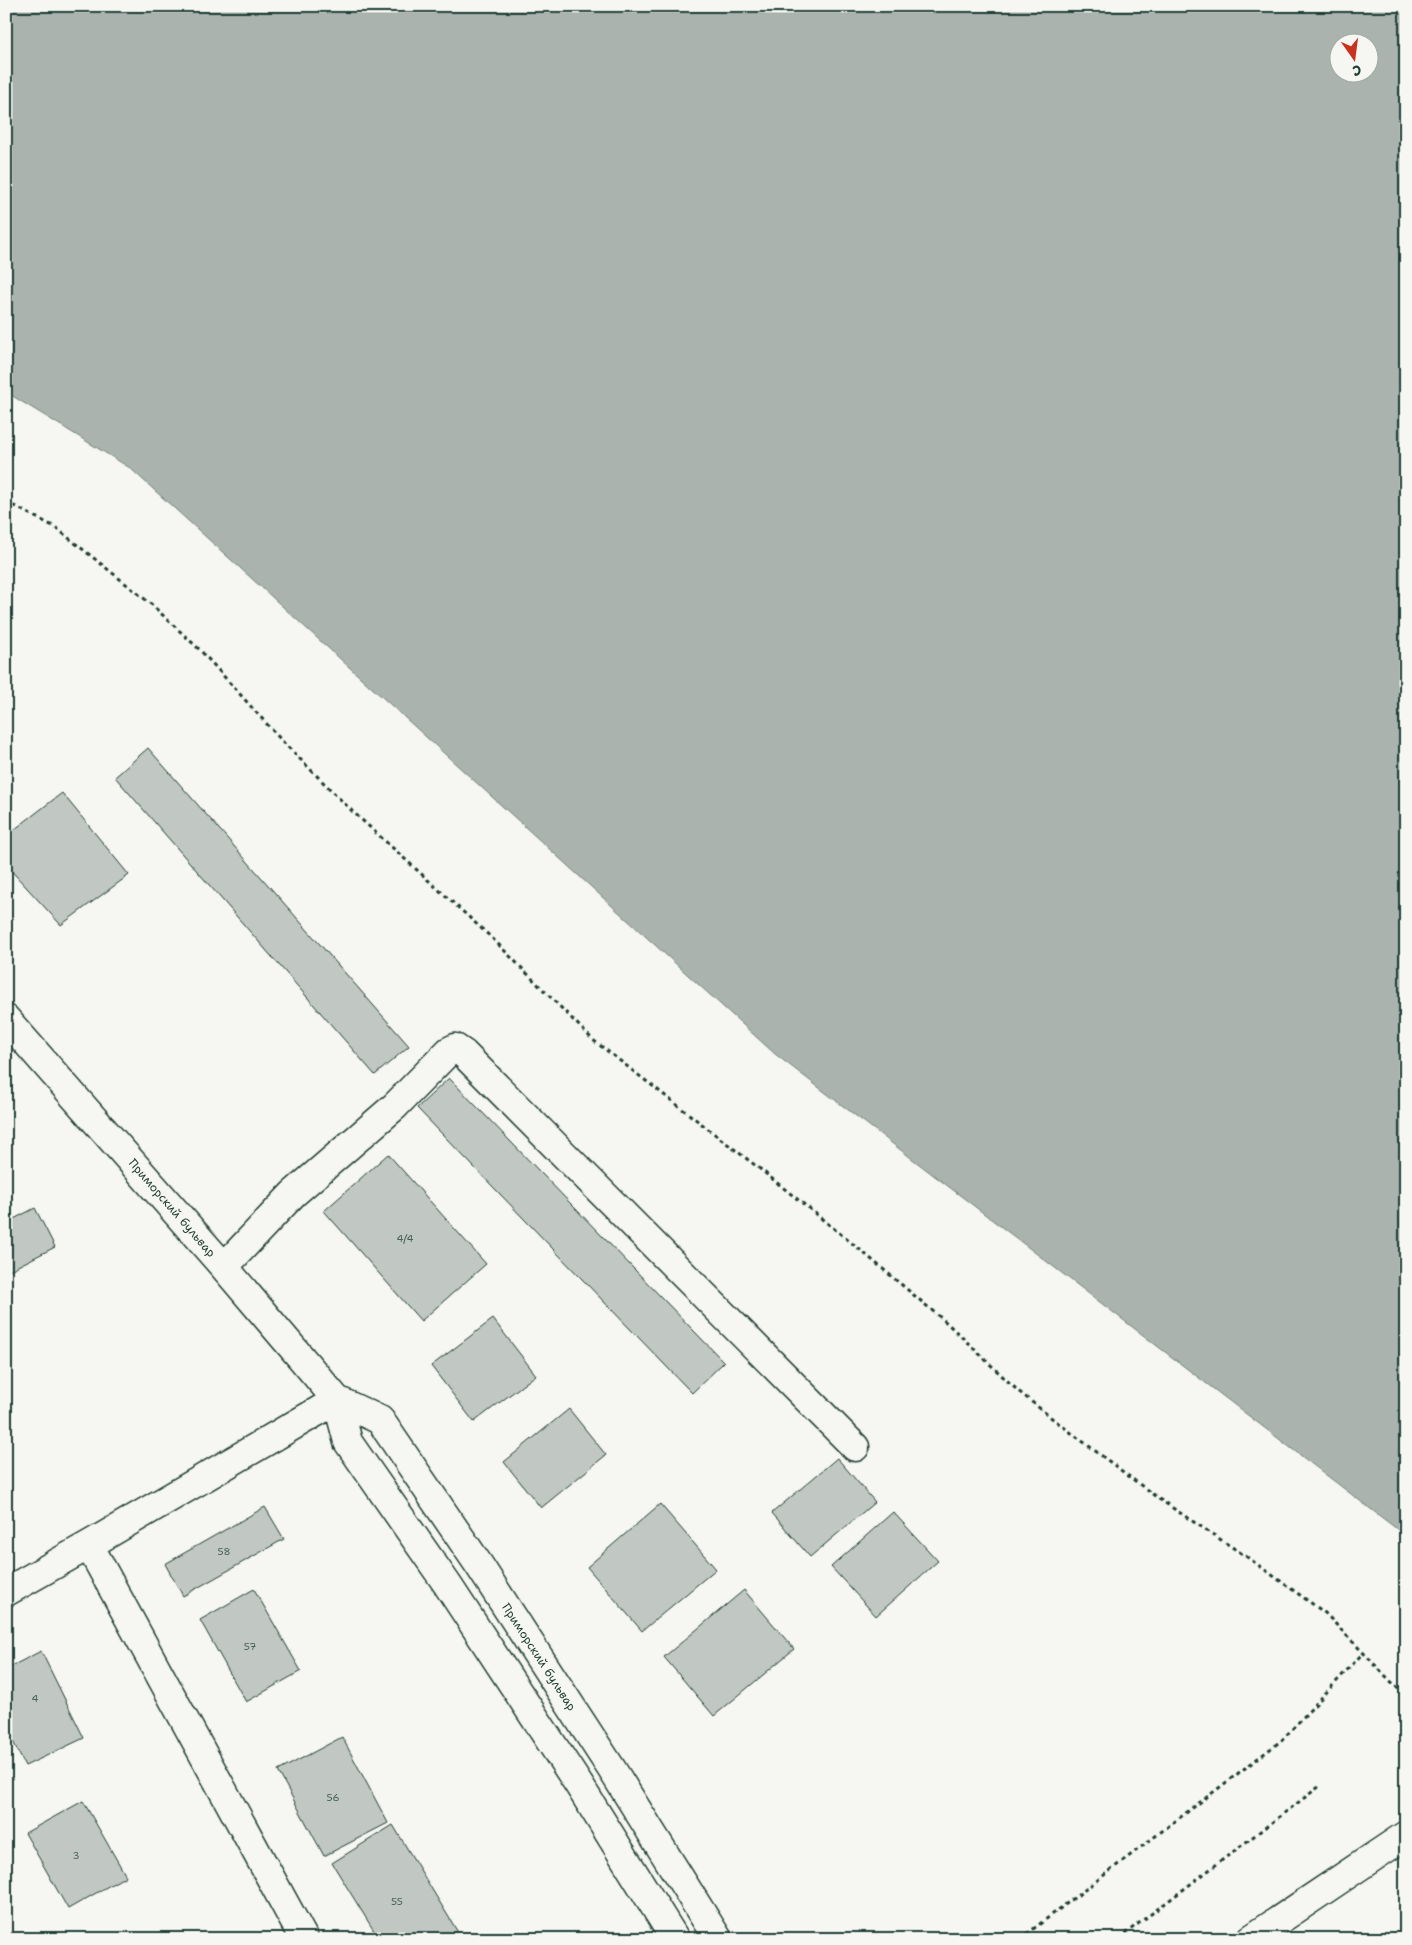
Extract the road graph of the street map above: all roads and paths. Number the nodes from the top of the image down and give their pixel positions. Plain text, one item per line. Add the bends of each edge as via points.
1 (6, 502) edge
2 (6, 1019) edge
3 (224, 1267) junction
4 (337, 1400) junction
5 (855, 1448) dead end
6 (89, 1545) junction
7 (6, 1592) edge
8 (1362, 1653) junction
9 (1406, 1696) edge
10 (1320, 1786) dead end
11 (1406, 1835) edge
12 (304, 1939) edge
13 (675, 1939) edge
14 (718, 1939) edge
15 (1020, 1939) edge
16 (1118, 1939) edge
17 (1251, 1939) edge

1 - 8 path via 55,527 151,604 201,650 283,742 352,811 493,940 594,1040 858,1248 1053,1419 1159,1499 1299,1593 1325,1613
2 - 3 street, Приморский бульвар
3 - 4 street, Приморский бульвар
3 - 5 street via 293,1194 395,1106 455,1048
4 - 6 street
4 - 13 street, Приморский бульвар via 348,1442 447,1584
4 - 14 street, Приморский бульвар via 380,1420 485,1573
6 - 7 street
6 - 12 street
8 - 9 path
8 - 15 path via 1282,1740
10 - 16 path
11 - 17 street

